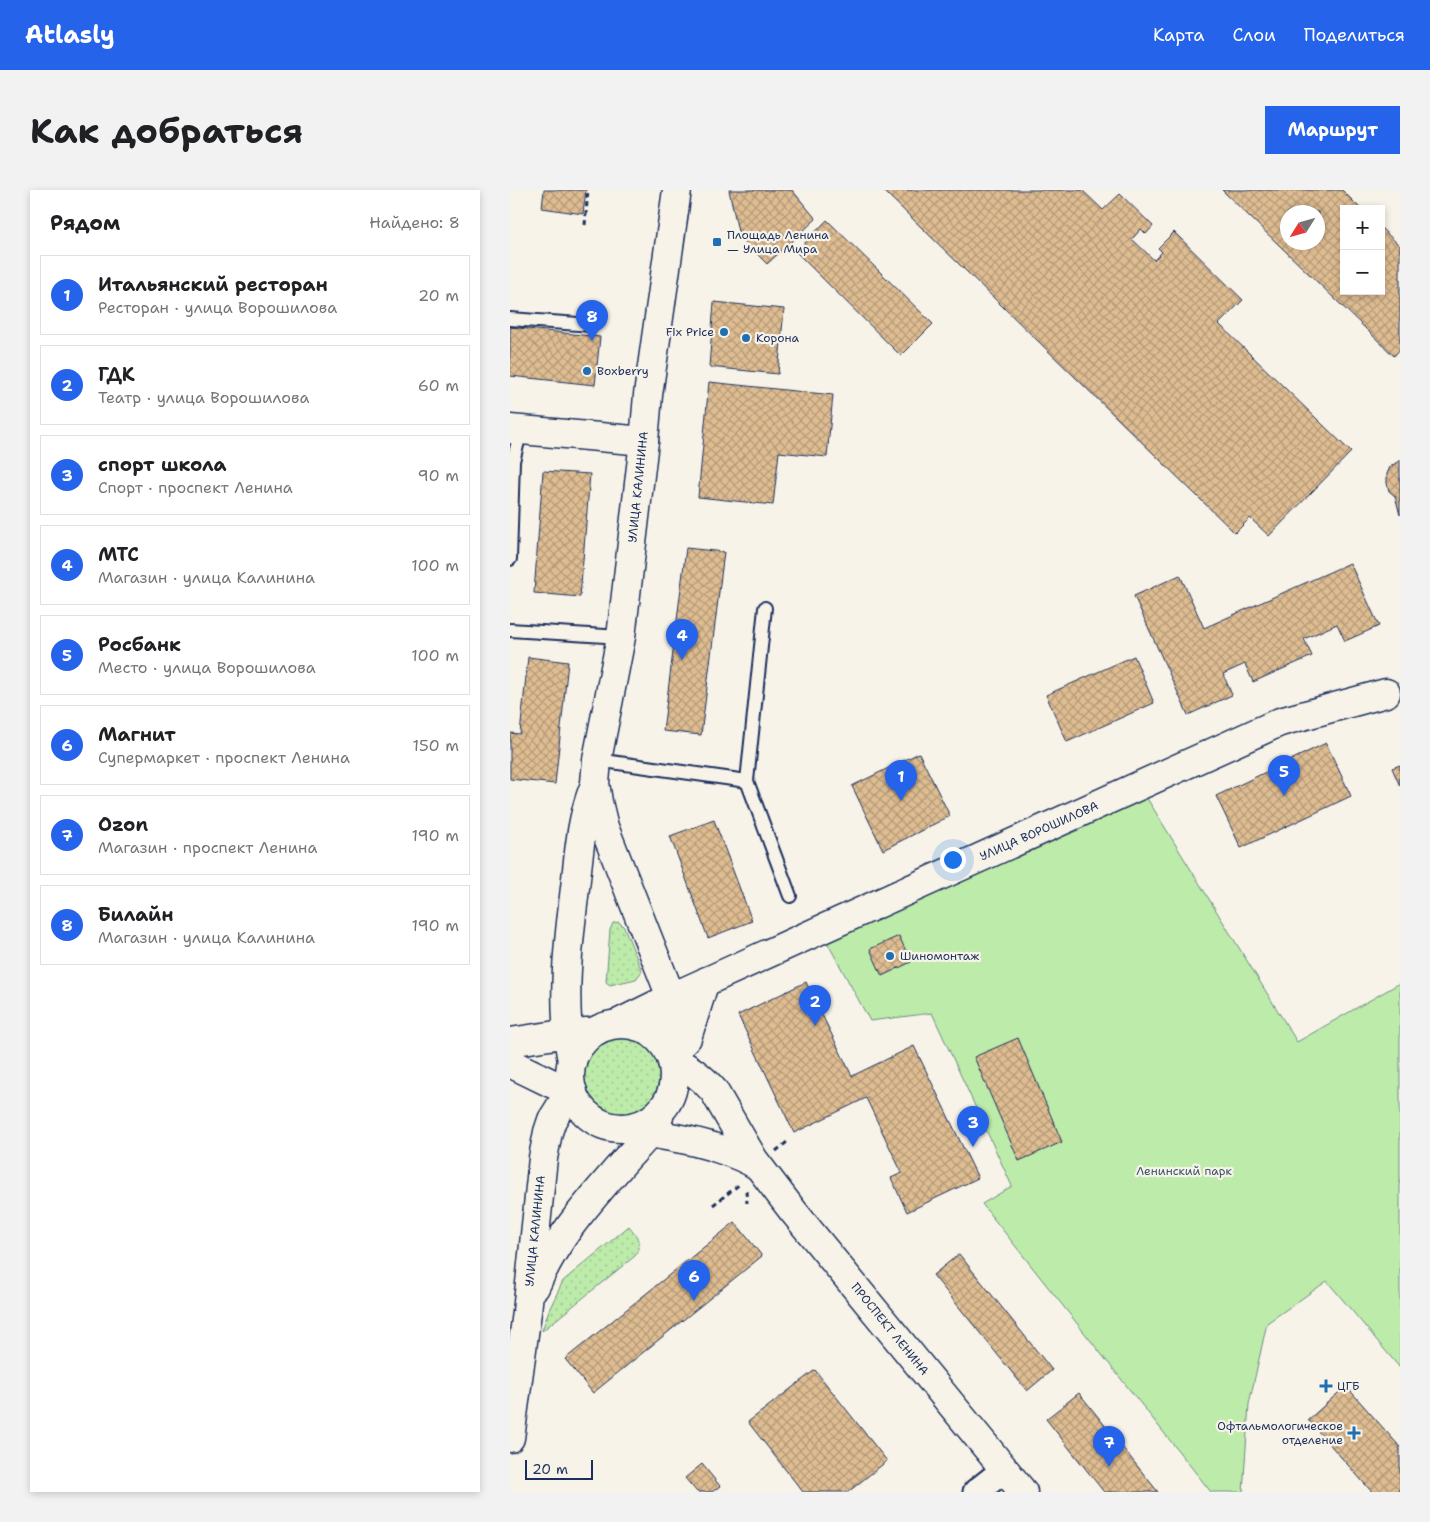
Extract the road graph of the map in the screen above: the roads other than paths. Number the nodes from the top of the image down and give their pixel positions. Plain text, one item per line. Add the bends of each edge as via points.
1 (677, 190) edge
2 (510, 319) edge
3 (592, 325) dead end
4 (516, 430) edge
5 (644, 441) junction
6 (510, 542) edge
7 (510, 559) edge
8 (765, 608) dead end
9 (510, 630) edge
10 (621, 637) junction
11 (1393, 697) edge
12 (596, 771) junction
13 (747, 781) junction
14 (790, 896) dead end
15 (707, 981) junction
16 (672, 997) junction
17 (593, 1030) junction
18 (510, 1042) edge
19 (667, 1051) junction
20 (510, 1063) edge
21 (572, 1090) junction
22 (649, 1124) junction
23 (750, 1177) junction
24 (527, 1312) junction
25 (510, 1438) edge
26 (1004, 1470) junction
27 (976, 1492) edge
28 (1023, 1492) edge

1 - 5 main road, УЛИЦА КАЛИНИНА
2 - 3 lane
4 - 5 main road
4 - 6 lane
5 - 10 main road, УЛИЦА КАЛИНИНА
6 - 7 lane
8 - 13 lane
9 - 10 lane
10 - 12 main road, УЛИЦА КАЛИНИНА
11 - 15 main road, УЛИЦА ВОРОШИЛОВА via 1280,722
12 - 13 lane
12 - 16 main road, УЛИЦА КАЛИНИНА via 604,827
12 - 17 main road, УЛИЦА КАЛИНИНА via 584,815 566,984
13 - 14 lane
15 - 16 main road, УЛИЦА ВОРОШИЛОВА
15 - 19 main road via 687,1038
16 - 17 main road, УЛИЦА ВОРОШИЛОВА
16 - 19 main road
17 - 18 main road
17 - 19 main road via 639,1026 646,1028
17 - 21 main road via 572,1060
19 - 22 main road via 674,1081 668,1102
19 - 23 main road, ПРОСПЕКТ ЛЕНИНА via 714,1091
20 - 21 main road
21 - 22 main road via 582,1109 598,1121 616,1128
21 - 24 main road, УЛИЦА КАЛИНИНА via 557,1111 548,1132
22 - 23 main road via 679,1138 750,1160
22 - 24 main road via 621,1164 574,1220 542,1272
23 - 26 main road, ПРОСПЕКТ ЛЕНИНА
24 - 25 main road, УЛИЦА КАЛИНИНА
26 - 27 street
26 - 28 main road, ПРОСПЕКТ ЛЕНИНА

